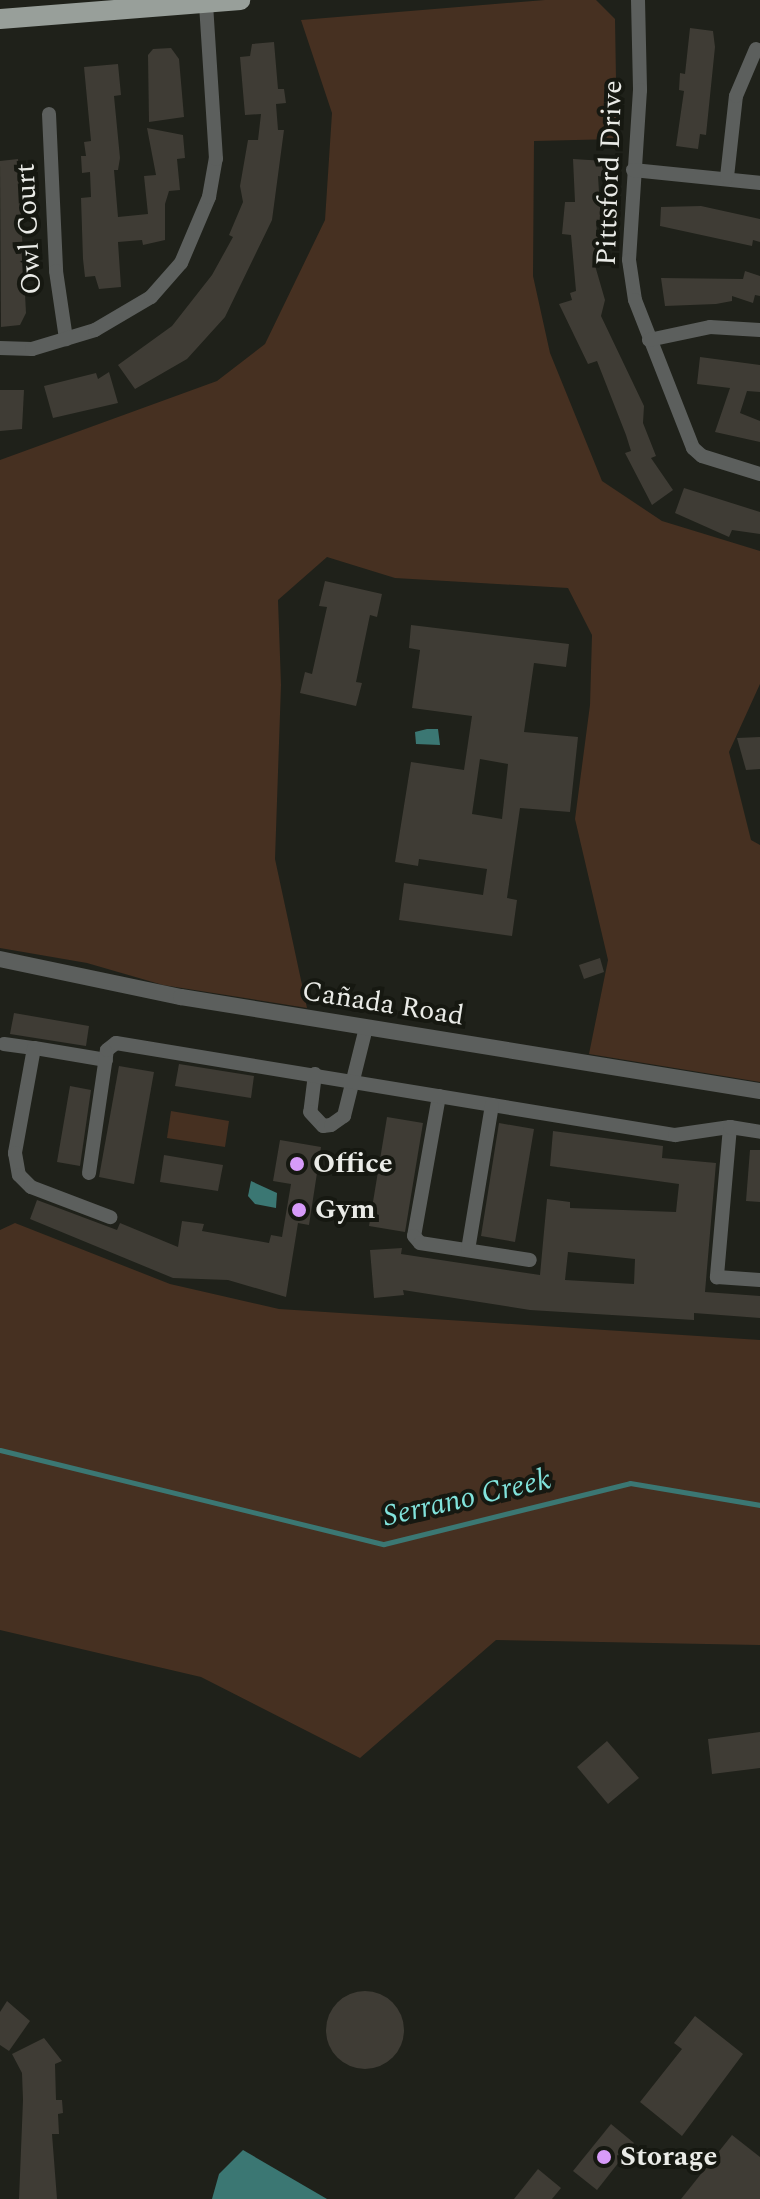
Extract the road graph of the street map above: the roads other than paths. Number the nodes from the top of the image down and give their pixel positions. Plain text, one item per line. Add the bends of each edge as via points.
1 (240, 0) edge
2 (638, 0) edge
3 (206, 3) junction
4 (0, 19) edge
5 (756, 49) dead end
6 (49, 114) dead end
7 (633, 170) junction
8 (727, 177) junction
9 (760, 183) edge
10 (760, 330) edge
11 (66, 339) junction
12 (649, 340) junction
13 (0, 348) edge
14 (760, 474) edge
15 (0, 959) edge
16 (366, 1028) junction
17 (4, 1044) dead end
18 (34, 1048) junction
19 (106, 1060) junction
20 (315, 1074) junction
21 (353, 1081) junction
22 (760, 1091) edge
23 (439, 1096) junction
24 (492, 1105) junction
25 (730, 1127) junction
26 (760, 1132) edge
27 (89, 1173) dead end
28 (110, 1217) dead end
29 (468, 1250) junction
30 (530, 1260) dead end
31 (760, 1280) edge

1 - 3 main road
2 - 7 street, Pittsford Drive via 641,58
3 - 4 main road
3 - 11 street via 216,159 197,230 181,263 151,297 122,317
5 - 8 street via 736,96
6 - 11 street, Owl Court via 56,271
7 - 8 street
7 - 12 street, Pittsford Drive via 631,281
8 - 9 street
10 - 12 street via 710,327
11 - 13 street via 32,349
12 - 14 street, Pittsford Drive via 687,434 702,456
15 - 16 street, Cañada Road
16 - 21 street
16 - 22 street, Cañada Road
17 - 18 street
18 - 19 street
18 - 28 street via 15,1153 19,1175 31,1187
19 - 20 street via 107,1050 116,1043
19 - 27 street
20 - 21 street
20 - 21 street via 310,1112 323,1126 344,1116
21 - 23 street
23 - 24 street
23 - 29 street via 414,1236 420,1243
24 - 25 street via 675,1135
24 - 29 street
25 - 26 street
25 - 31 street via 717,1277
29 - 30 street

